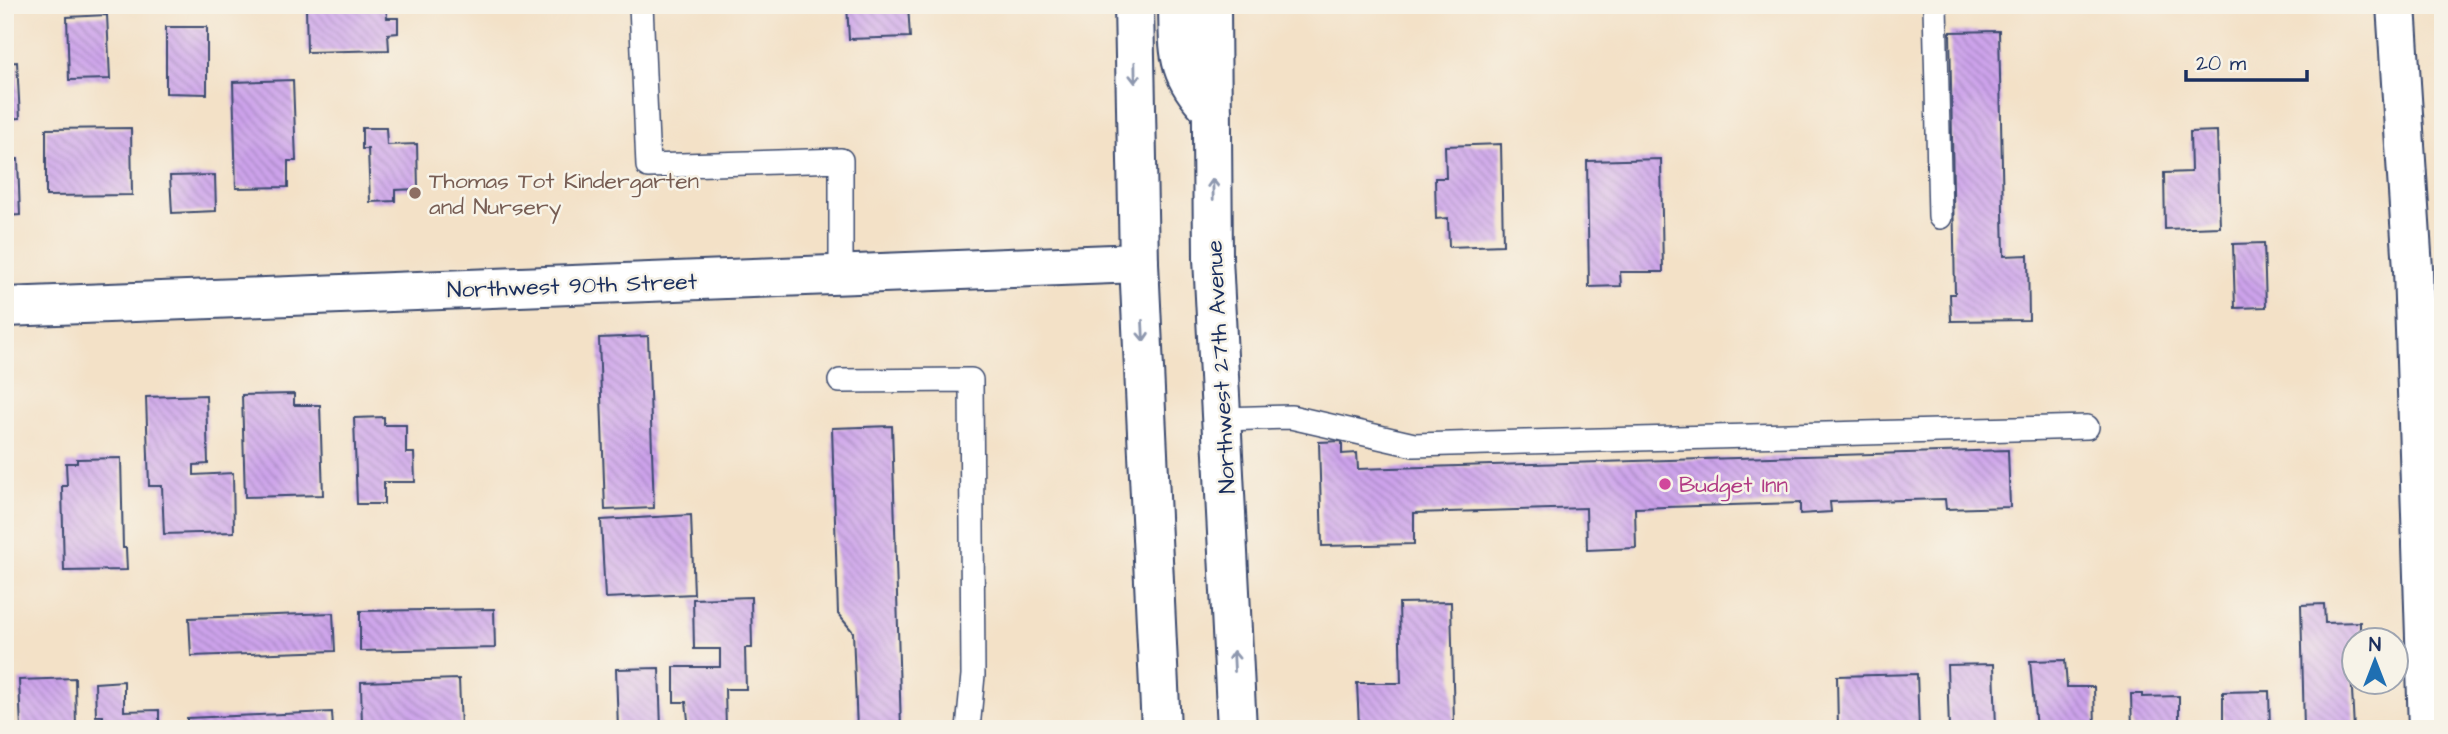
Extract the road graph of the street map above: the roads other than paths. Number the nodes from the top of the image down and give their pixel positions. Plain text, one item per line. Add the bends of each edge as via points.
1 (641, 5) edge
2 (1134, 5) edge
3 (1178, 5) edge
4 (1211, 5) edge
5 (1936, 5) edge
6 (2396, 5) edge
7 (1212, 110) junction
8 (1940, 217) dead end
9 (1139, 263) junction
10 (2428, 268) edge
11 (841, 274) junction
12 (5, 307) edge
13 (840, 381) dead end
14 (1222, 419) junction
15 (2087, 427) dead end
16 (1152, 494) junction
17 (968, 729) edge
18 (1161, 729) edge
19 (1185, 729) edge
20 (1237, 729) edge
21 (2428, 729) edge

1 - 11 lane via 648,166 841,160
2 -> 9 street
3 - 7 street via 1180,58 1191,90
4 - 7 street, Northwest 27th Avenue
5 - 8 lane
6 - 10 street
14 -> 7 street, Northwest 27th Avenue via 1213,257
9 - 11 street, Northwest 90th Street
9 -> 16 street
10 - 21 street
11 - 12 street, Northwest 90th Street
13 - 17 lane via 971,380 973,675
14 - 15 lane via 1291,417 1414,445
20 -> 14 street, Northwest 27th Avenue
16 - 18 street
16 - 19 street via 1178,584

